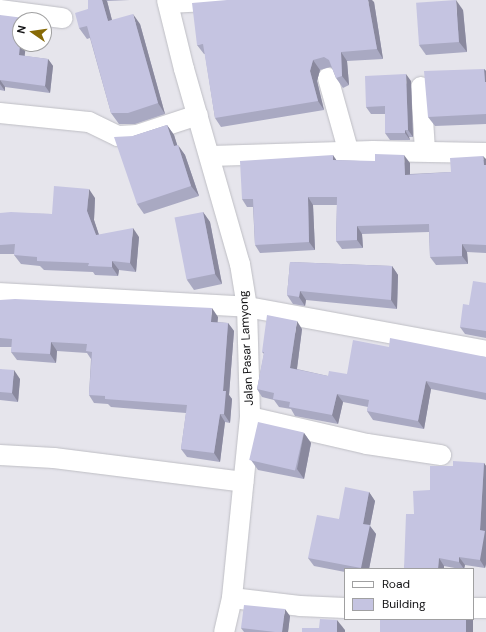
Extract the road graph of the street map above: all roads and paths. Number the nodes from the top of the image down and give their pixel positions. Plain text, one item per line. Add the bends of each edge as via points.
1 (228, 0) edge
2 (167, 1) edge
3 (0, 10) edge
4 (62, 18) dead end
5 (328, 78) dead end
6 (421, 87) dead end
7 (0, 113) edge
8 (198, 115) junction
9 (425, 151) junction
10 (349, 153) junction
11 (486, 154) edge
12 (211, 156) junction
13 (0, 293) edge
14 (247, 307) junction
15 (486, 351) edge
16 (250, 417) junction
17 (0, 455) edge
18 (441, 455) dead end
19 (243, 482) junction
20 (232, 598) junction
21 (344, 608) edge
22 (474, 608) edge
23 (486, 608) edge
24 (224, 632) edge

1 - 2 street
2 - 8 street, Jalan Pasar Lamyong
3 - 4 street
5 - 10 street
6 - 9 street
7 - 8 street via 89,122 118,136 136,135
8 - 12 street, Jalan Pasar Lamyong
9 - 10 street
9 - 11 street
10 - 12 street
12 - 14 street, Jalan Pasar Lamyong via 240,264
13 - 14 street
14 - 15 street
14 - 16 street, Jalan Pasar Lamyong
16 - 18 street via 367,444
16 - 19 street, Jalan Pasar Lamyong
17 - 19 street via 54,458
19 - 20 street, Jalan Pasar Lamyong
20 - 21 street
20 - 24 street, Jalan Pasar Lamyong
22 - 23 street

